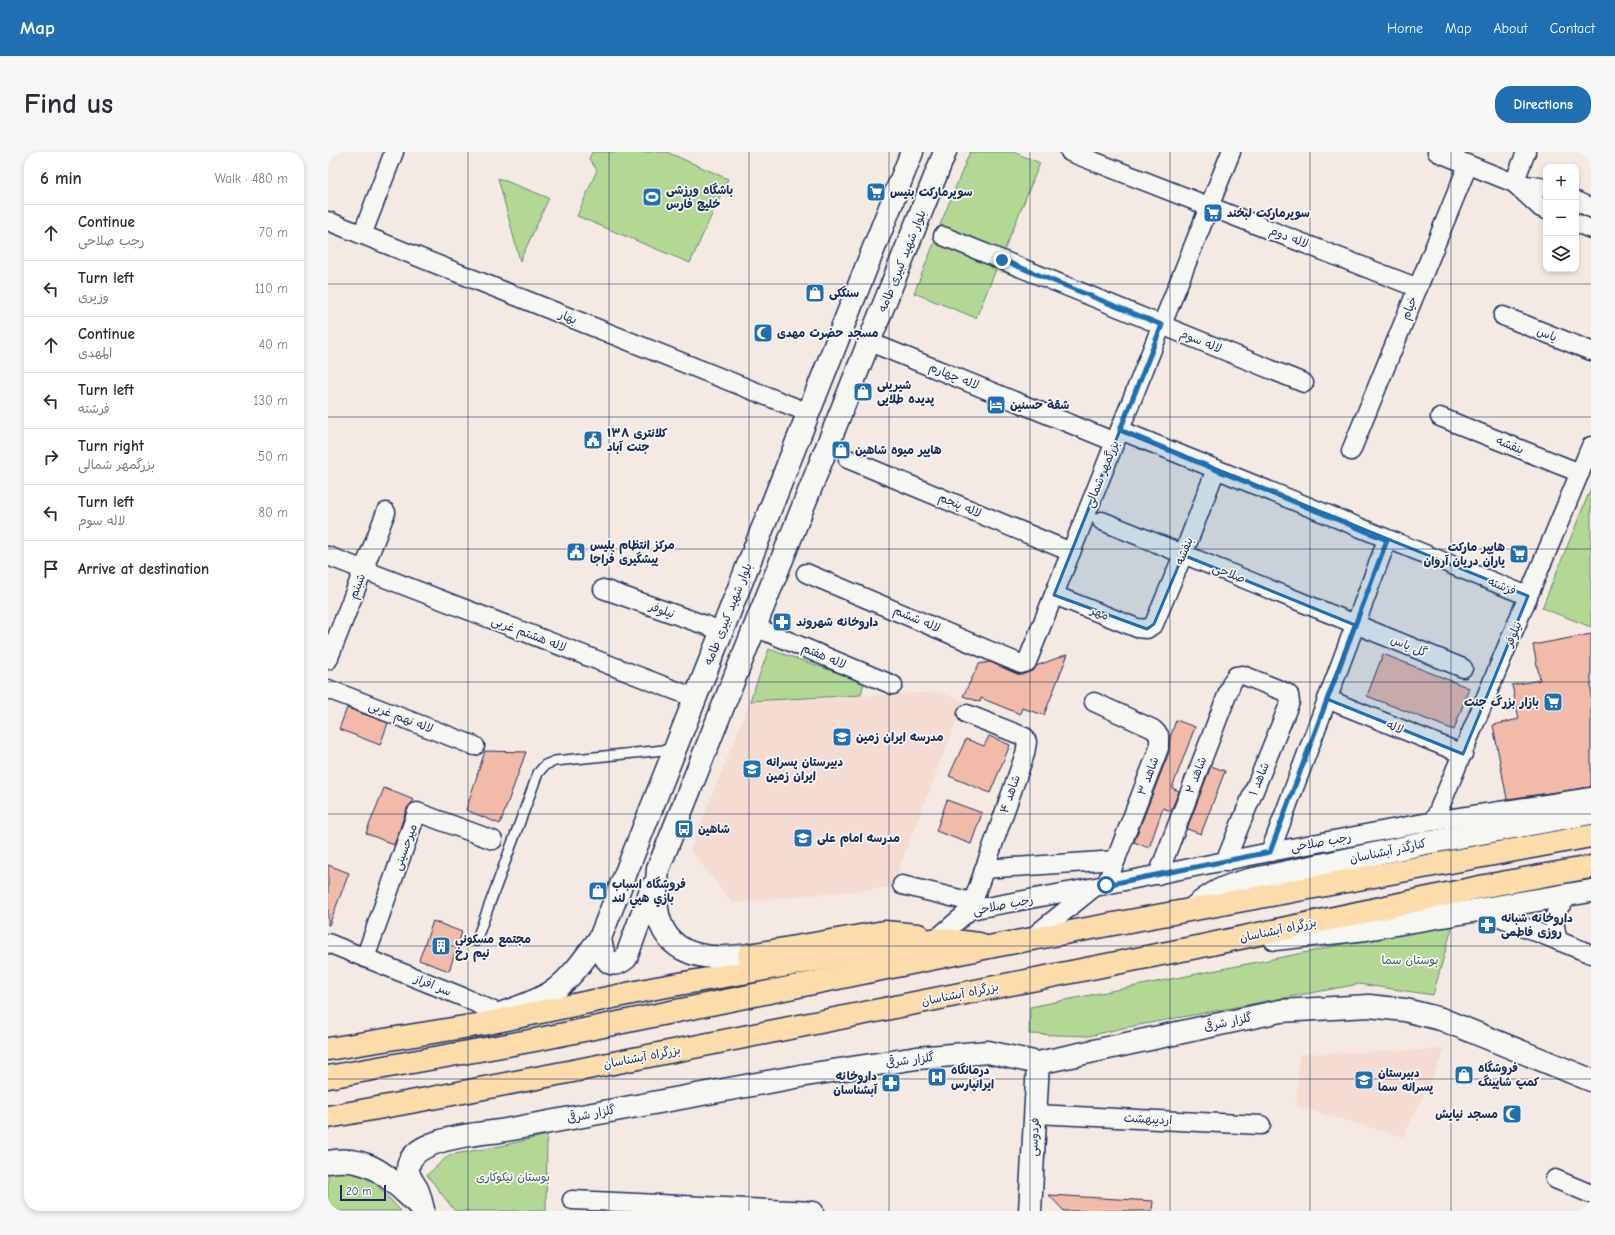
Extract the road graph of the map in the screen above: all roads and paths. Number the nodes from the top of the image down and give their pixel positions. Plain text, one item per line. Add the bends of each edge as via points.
1 (394, 152) edge
2 (912, 152) edge
3 (945, 152) edge
4 (1070, 152) edge
5 (1231, 152) edge
6 (1437, 152) edge
7 (1526, 152) edge
8 (1468, 165) junction
9 (1514, 183) junction
10 (1543, 188) edge
11 (1579, 202) edge
12 (1209, 206) junction
13 (1591, 208) edge
14 (1543, 209) edge
15 (328, 221) edge
16 (1579, 224) edge
17 (1591, 229) edge
18 (362, 235) junction
19 (943, 236) dead end
20 (1418, 288) junction
21 (1503, 316) dead end
22 (1162, 325) junction
23 (882, 347) dead end
24 (1591, 351) edge
25 (1304, 383) dead end
26 (809, 412) junction
27 (1440, 417) dead end
28 (1117, 436) junction
29 (1591, 446) edge
30 (1351, 451) dead end
31 (848, 459) dead end
32 (1216, 469) junction
33 (1580, 474) junction
34 (386, 512) dead end
35 (1102, 521) dead end
36 (1387, 540) junction
37 (1072, 552) junction
38 (1183, 555) junction
39 (328, 556) edge
40 (364, 570) junction
41 (806, 573) dead end
42 (603, 589) dead end
43 (1054, 595) junction
44 (1528, 596) junction
45 (1356, 625) junction
46 (755, 627) junction
47 (1147, 629) joint
48 (722, 631) junction
49 (328, 660) edge
50 (1027, 662) joint
51 (1463, 668) dead end
52 (1236, 676) joint
53 (893, 685) dead end
54 (328, 689) edge
55 (695, 698) junction
56 (1327, 699) junction
57 (1094, 702) dead end
58 (967, 714) dead end
59 (475, 746) dead end
60 (675, 748) junction
61 (1463, 754) junction
62 (1591, 797) edge
63 (1591, 813) edge
64 (1434, 821) junction
65 (1591, 836) edge
66 (493, 840) dead end
67 (1270, 852) junction
68 (1116, 860) junction
69 (1225, 862) junction
70 (1591, 867) edge
71 (658, 869) junction
72 (984, 869) junction
73 (1158, 875) junction
74 (902, 885) dead end
75 (1100, 886) junction
76 (1581, 892) edge
77 (971, 906) junction
78 (1192, 909) junction
79 (1482, 910) junction
80 (600, 938) junction
81 (937, 938) junction
82 (1029, 940) junction
83 (476, 941) dead end
84 (1558, 941) junction
85 (328, 943) edge
86 (994, 946) junction
87 (1202, 946) junction
88 (1591, 954) edge
89 (749, 955) joint
90 (365, 958) junction
91 (906, 965) junction
92 (491, 1019) junction
93 (328, 1049) edge
94 (1038, 1063) junction
95 (328, 1077) edge
96 (1591, 1080) edge
97 (1035, 1114) junction
98 (328, 1116) edge
99 (1261, 1125) dead end
100 (328, 1162) edge
101 (1555, 1179) dead end
102 (1591, 1194) edge
103 (572, 1200) dead end
104 (424, 1210) edge
105 (814, 1211) edge
106 (1030, 1211) edge

1 - 18 street
2 - 26 street, بلوار شهید کبیری طامه
3 - 46 street, بلوار شهید کبیری طامه
4 - 12 street, لاله دوم
5 - 12 street, بزرگمهر شمالی
6 - 8 street
7 - 9 street
8 - 9 street
8 - 20 street, خیام
9 - 10 street
9 - 14 street
11 - 13 street
12 - 20 street, لاله دوم
12 - 22 street, بزرگمهر شمالی
15 - 18 street, بهار
16 - 17 street
18 - 26 street, بهار
19 - 22 street, لاله سوم
20 - 30 street, خیام
21 - 24 street, یاس
22 - 25 street, لاله سوم
22 - 28 street, بزرگمهر شمالی
23 - 28 street, لاله چهارم
26 - 48 street, بلوار شهید کبیری طامه
27 - 33 street, بنفشه
28 - 32 street, فرشته
28 - 37 street, بزرگمهر شمالی
29 - 33 street, نیلوفر
31 - 37 street, لاله پنجم
32 - 36 street, فرشته
32 - 38 street, بنفشه
33 - 44 street, نیلوفر
34 - 40 street, شبنم
35 - 38 street, صلاحی
36 - 44 street, فرشته
36 - 45 street
37 - 43 street, بزرگمهر شمالی
38 - 45 street, صلاحی
38 - 47 street, بنفشه via 1154,624
39 - 40 street, لاله هشتم غربی
40 - 49 street, شبنم
40 - 55 street, لاله هشتم غربی
41 - 50 street, لاله ششم via 1022,664
42 - 48 street, نیلوفر
43 - 47 street, مهر via 1137,628
43 - 50 street, بزرگمهر شمالی
44 - 61 street, نیلوفر
45 - 51 street, گل یاس
45 - 56 street
46 - 53 street, لاله هفتم
46 - 71 street, بلوار شهید کبیری طامه
48 - 55 street, بلوار شهید کبیری طامه
52 - 69 street, شاهد ۱ via 1243,675 1285,692 1289,695 1290,702
52 - 73 street, شاهد ۲
54 - 59 street, لاله نهم غربی
55 - 60 street, بلوار شهید کبیری طامه
56 - 61 street, لاله
56 - 67 street
57 - 68 street, شاهد ۳ via 1153,729 1159,735 1159,748
58 - 72 street, شاهد ۴ via 1025,737 1027,742
60 - 80 street, بلوار شهید کبیری طامه
60 - 83 lane via 545,764 538,773
61 - 64 street, نیلوفر
62 - 64 street, رجب صلاحی
63 - 78 street, کنارگذر آبشناسان via 1426,843 1249,880 1225,886
64 - 67 street, رجب صلاحی
65 - 78 highway
66 - 90 street, میرحسینی via 417,812
67 - 69 street, رجب صلاحی
68 - 72 street
68 - 75 street, شاهد ۳
69 - 73 street, رجب صلاحی
70 - 87 highway, بزرگراه آبشناسان via 1485,886
71 - 80 street via 626,958 616,963 606,960
71 - 89 street, بلوار شهید کبیری طامه via 657,909 661,925 672,942 690,953 704,957
72 - 77 street, شاهد ۴
73 - 75 street, رجب صلاحی
74 - 77 street
75 - 77 street, رجب صلاحی
75 - 82 street
76 - 79 street
76 - 84 street via 1556,909 1554,918
77 - 81 street, رجب صلاحی
78 - 82 highway
79 - 84 street
79 - 87 street via 1366,929
80 - 92 street, بلوار شهید کبیری طامه via 570,977 555,990
81 - 86 highway
81 - 89 highway via 884,932
81 - 91 street, رجب صلاحی
81 - 92 highway
82 - 86 highway
84 - 88 street
85 - 90 street, سر افراز
86 - 91 highway
87 - 98 highway, بزرگراه آبشناسان via 447,1095
90 - 92 street, سر افراز via 463,997
91 - 95 highway via 535,1040
92 - 93 highway
94 - 96 street, گلزار شرقی via 1280,1011 1369,1006 1405,1010 1441,1019
94 - 97 street, فردوسی
94 - 104 street, گلزار شرقی via 988,1052 917,1058 806,1075 451,1138 424,1148 409,1162 410,1177
97 - 99 street, اردیبهشت
97 - 106 street, فردوسی
100 - 104 street, گلزار شرقی via 355,1161 379,1170
101 - 102 street
103 - 105 street

